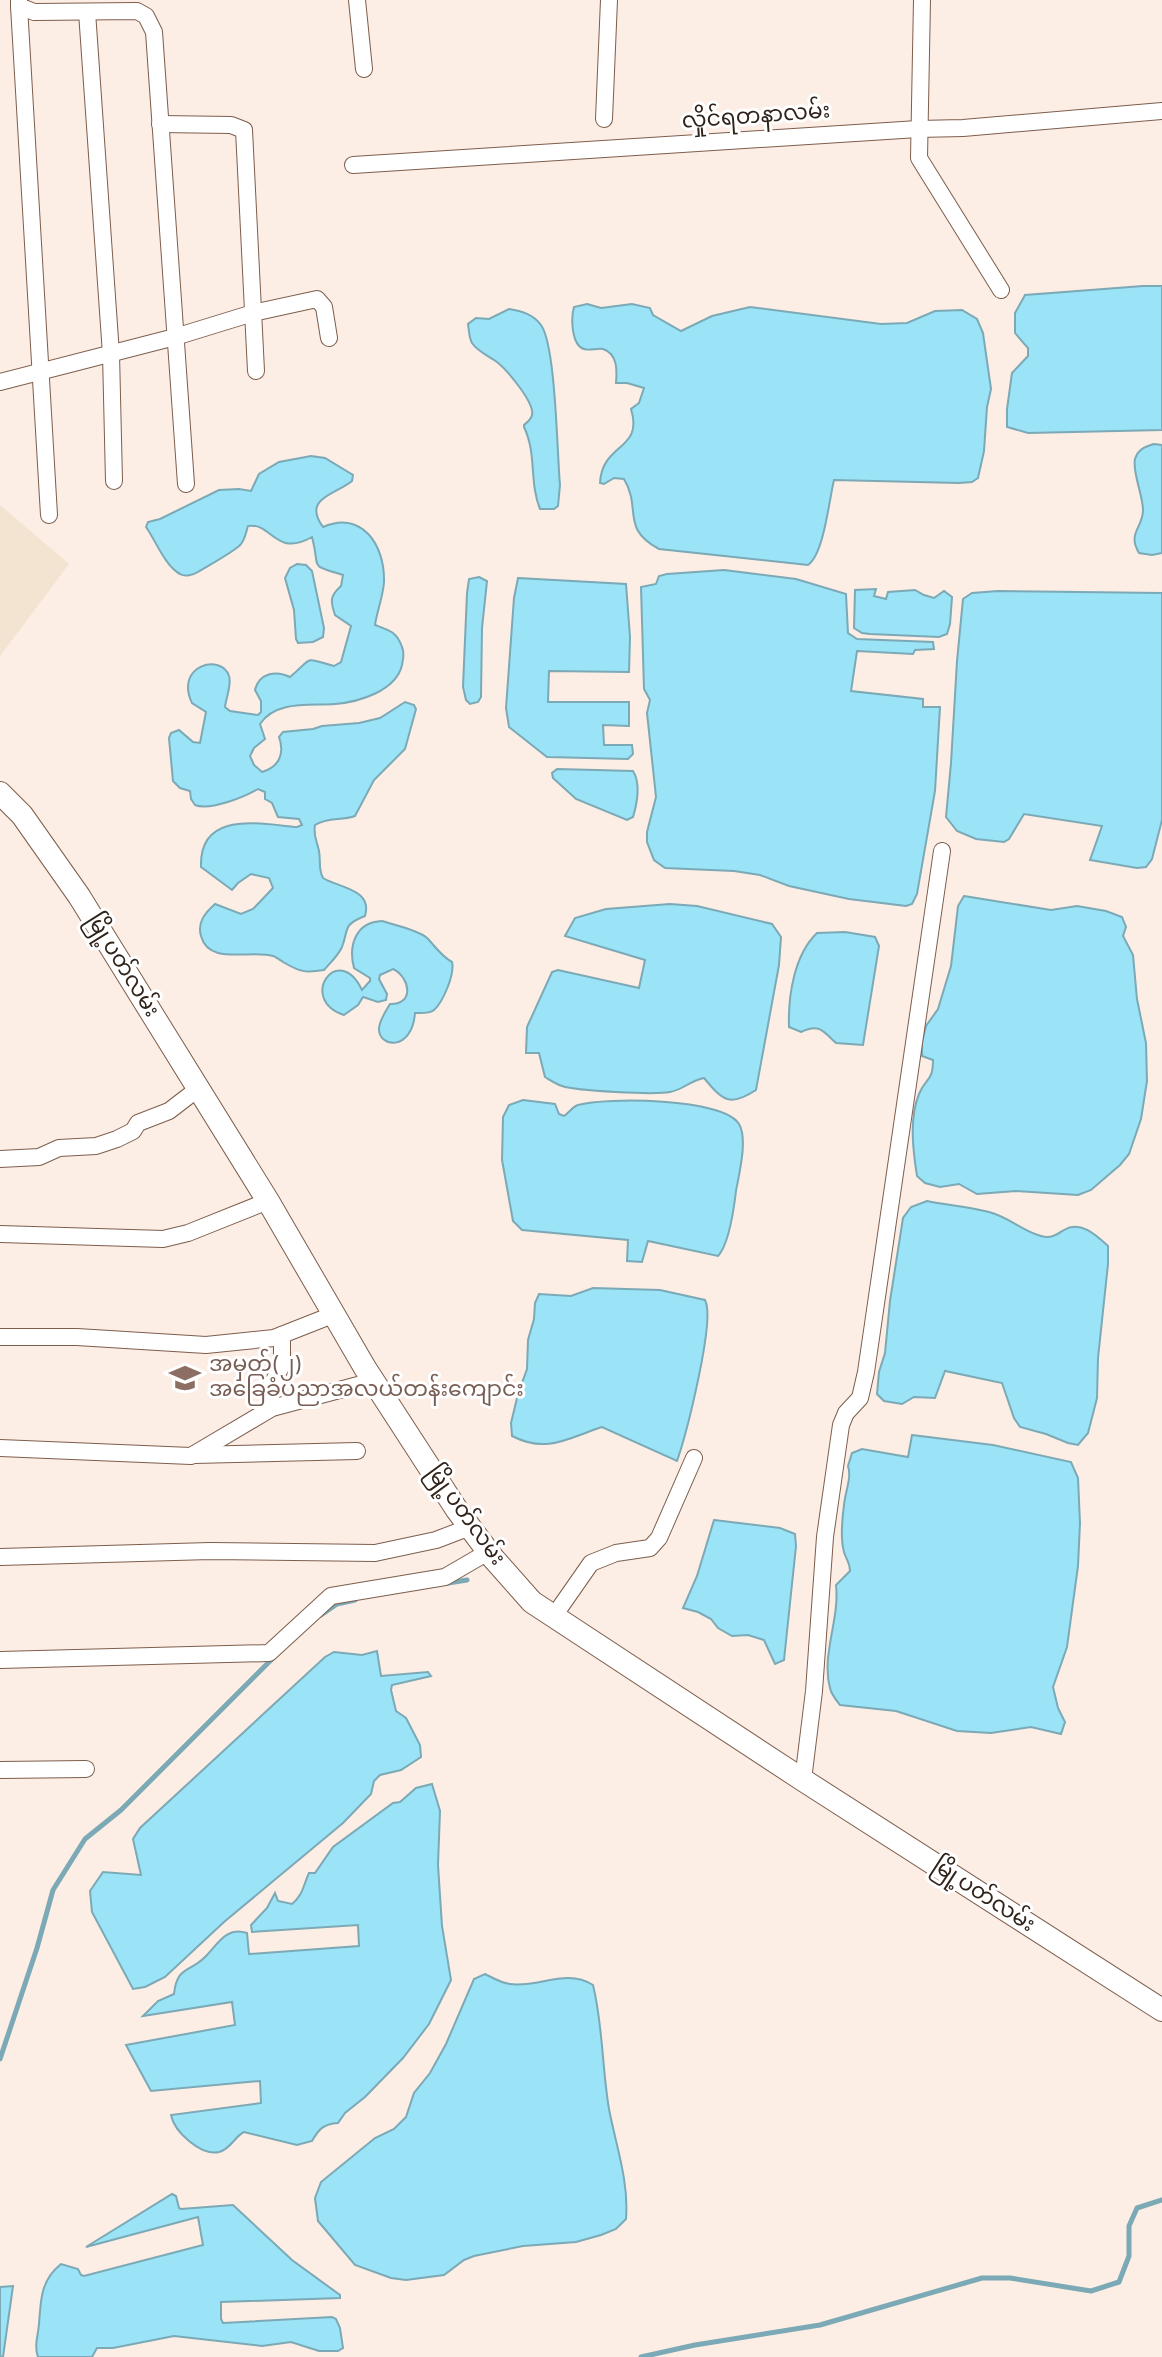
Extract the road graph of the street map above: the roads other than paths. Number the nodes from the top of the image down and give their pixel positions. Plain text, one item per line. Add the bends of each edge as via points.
1 (357, 0) edge
2 (609, 0) edge
3 (922, 0) edge
4 (19, 3) edge
5 (117, 6) edge
6 (87, 12) junction
7 (364, 69) dead end
8 (1162, 111) edge
9 (604, 119) dead end
10 (160, 124) junction
11 (918, 129) junction
12 (353, 165) dead end
13 (1001, 290) dead end
14 (253, 313) junction
15 (175, 337) junction
16 (329, 338) dead end
17 (111, 354) junction
18 (256, 371) dead end
19 (41, 372) junction
20 (0, 382) edge
21 (114, 481) dead end
22 (186, 484) dead end
23 (49, 515) dead end
24 (0, 793) edge
25 (942, 851) dead end
26 (199, 1088) junction
27 (0, 1159) edge
28 (268, 1201) junction
29 (0, 1234) edge
30 (335, 1314) junction
31 (282, 1335) junction
32 (0, 1337) edge
33 (373, 1381) junction
34 (272, 1408) junction
35 (0, 1448) edge
36 (357, 1451) dead end
37 (191, 1456) junction
38 (694, 1458) dead end
39 (470, 1527) junction
40 (488, 1552) junction
41 (0, 1557) edge
42 (554, 1616) junction
43 (0, 1660) edge
44 (86, 1769) dead end
45 (0, 1770) edge
46 (803, 1780) junction
47 (1162, 2010) edge

1 - 7 street
2 - 9 street
3 - 11 street
4 - 6 street via 34,12
4 - 19 street
5 - 6 street
5 - 10 street via 146,16 154,32
6 - 17 street
8 - 11 street, လှိုင်ရတနာလမ်း
10 - 14 street via 231,125 244,130
10 - 15 street
11 - 12 street, လှိုင်ရတနာလမ်း
11 - 13 street via 919,158
14 - 15 street
14 - 16 street via 317,299 324,307
14 - 18 street
15 - 17 street
15 - 22 street
17 - 19 street
17 - 21 street
19 - 20 street
19 - 23 street
24 - 26 main road, မြို့ပတ်လမ်း via 22,815 79,896
25 - 46 street via 866,1372 860,1398 841,1425
26 - 27 street via 117,1139 59,1148 39,1157
26 - 28 main road, မြို့ပတ်လမ်း
28 - 29 street via 163,1239
28 - 30 main road, မြို့ပတ်လမ်း
30 - 31 street
30 - 33 main road, မြို့ပတ်လမ်း
31 - 32 street via 206,1345
31 - 34 street via 282,1365 270,1388
33 - 34 street
33 - 39 main road, မြို့ပတ်လမ်း
34 - 37 street
35 - 37 street
36 - 37 street
38 - 42 street via 659,1538 650,1548 591,1563
39 - 40 main road, မြို့ပတ်လမ်း
39 - 41 street via 375,1553
40 - 42 main road, မြို့ပတ်လမ်း via 532,1602
40 - 43 street via 445,1577 331,1596 269,1653
42 - 46 main road, မြို့ပတ်လမ်း
44 - 45 street
46 - 47 main road, မြို့ပတ်လမ်း

